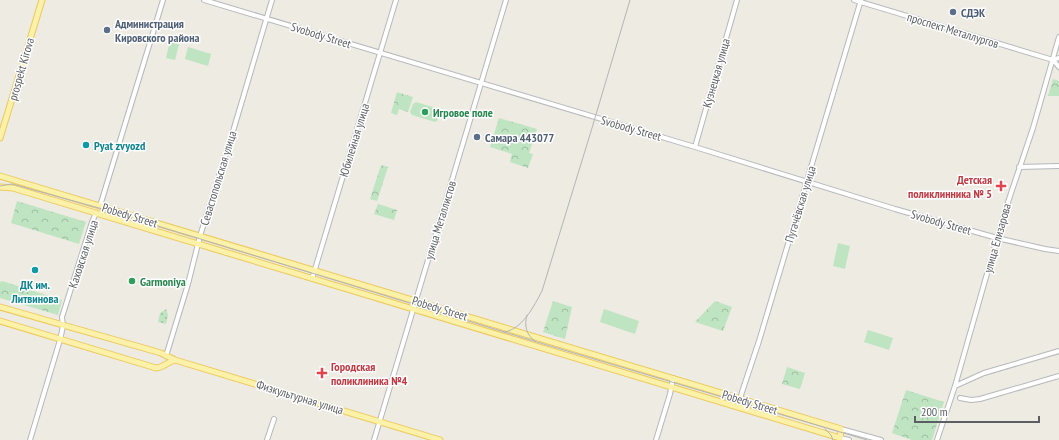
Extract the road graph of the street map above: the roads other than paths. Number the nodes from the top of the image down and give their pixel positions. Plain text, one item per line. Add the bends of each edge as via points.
1 (42, 0) edge
2 (163, 0) edge
3 (204, 0) edge
4 (272, 0) edge
5 (396, 0) edge
6 (506, 0) edge
7 (737, 0) edge
8 (854, 0) edge
9 (861, 1) edge
10 (266, 18) junction
11 (1059, 37) edge
12 (381, 53) junction
13 (1059, 58) edge
14 (1053, 60) junction
15 (1059, 67) edge
16 (481, 83) junction
17 (0, 138) edge
18 (695, 147) junction
19 (1059, 166) edge
20 (1019, 167) junction
21 (0, 176) edge
22 (806, 182) junction
23 (0, 188) edge
24 (100, 206) junction
25 (96, 213) junction
26 (200, 236) junction
27 (997, 238) junction
28 (198, 244) junction
29 (1059, 251) edge
30 (314, 270) junction
31 (312, 279) junction
32 (415, 301) junction
33 (0, 307) edge
34 (413, 309) junction
35 (0, 321) edge
36 (63, 326) junction
37 (60, 340) junction
38 (1059, 351) edge
39 (163, 354) junction
40 (175, 360) junction
41 (164, 365) junction
42 (1059, 376) edge
43 (673, 378) junction
44 (955, 386) junction
45 (671, 387) junction
46 (960, 398) dead end
47 (740, 399) junction
48 (738, 408) junction
49 (274, 419) dead end
50 (379, 421) junction
51 (841, 429) junction
52 (840, 439) edge
53 (30, 440) edge
54 (267, 440) edge
55 (374, 440) edge
56 (440, 440) edge
57 (656, 440) edge
58 (849, 440) edge
59 (880, 440) edge
60 (937, 440) edge

1 - 17 main road, prospekt Kirova
2 - 24 street, Каховская улица
3 - 10 street, Svobody Street
4 - 10 street, Севастопольская улица
5 - 12 street, Юбилейная улица
6 - 16 street, улица Металлистов
7 - 18 street, Кузнецкая улица
8 - 9 street, проспект Металлургов
9 - 14 street, проспект Металлургов
9 - 22 street, Пугачёвская улица
10 - 12 street, Svobody Street
10 - 26 street, Севастопольская улица
11 - 14 street, улица Елизарова
12 - 16 street, Svobody Street
12 - 30 street, Юбилейная улица
13 - 14 street
14 - 15 street
14 - 20 street, улица Елизарова
16 - 18 street, Svobody Street
16 - 32 street, улица Металлистов
18 - 22 street, Svobody Street
19 - 20 street
20 - 27 street, улица Елизарова
21 - 24 main road, Pobedy Street
22 - 27 street, Svobody Street
22 - 47 street, Пугачёвская улица
23 - 25 main road, Pobedy Street via 13,188
24 - 25 main road, Каховская улица
24 - 26 main road, Pobedy Street
25 - 28 main road, Pobedy Street
25 - 36 street, Каховская улица via 62,317
26 - 28 street, Севастопольская улица
26 - 30 main road, Pobedy Street
27 - 29 street, Svobody Street
27 - 44 street, улица Елизарова
28 - 31 main road, Pobedy Street
28 - 39 street, Севастопольская улица via 188,284
30 - 31 street, Юбилейная улица
30 - 32 main road, Pobedy Street
31 - 34 main road, Pobedy Street
32 - 34 street, улица Металлистов
32 - 43 main road, Pobedy Street
33 - 36 main road, Физкультурная улица
34 - 45 main road, Pobedy Street
34 - 50 street, улица Металлистов
35 - 37 main road
36 - 37 street, Каховская улица
36 - 39 main road, Физкультурная улица
37 - 41 main road via 156,368
37 - 53 street, Каховская улица
38 - 44 street via 984,373
39 - 40 main road, Физкультурная улица
39 - 41 main road
40 - 41 main road
40 - 50 main road, Физкультурная улица
42 - 46 street via 980,399
43 - 45 street
43 - 47 main road, Pobedy Street
44 - 60 street, улица Елизарова
45 - 48 main road, Pobedy Street
45 - 57 street
47 - 48 street, Пугачёвская улица
47 - 51 main road, Pobedy Street
48 - 52 main road, Pobedy Street
49 - 54 street
50 - 55 street, улица Металлистов
50 - 56 main road, Физкультурная улица
51 - 52 main road
51 - 59 street, Pobedy Street
52 - 58 street, Pobedy Street

